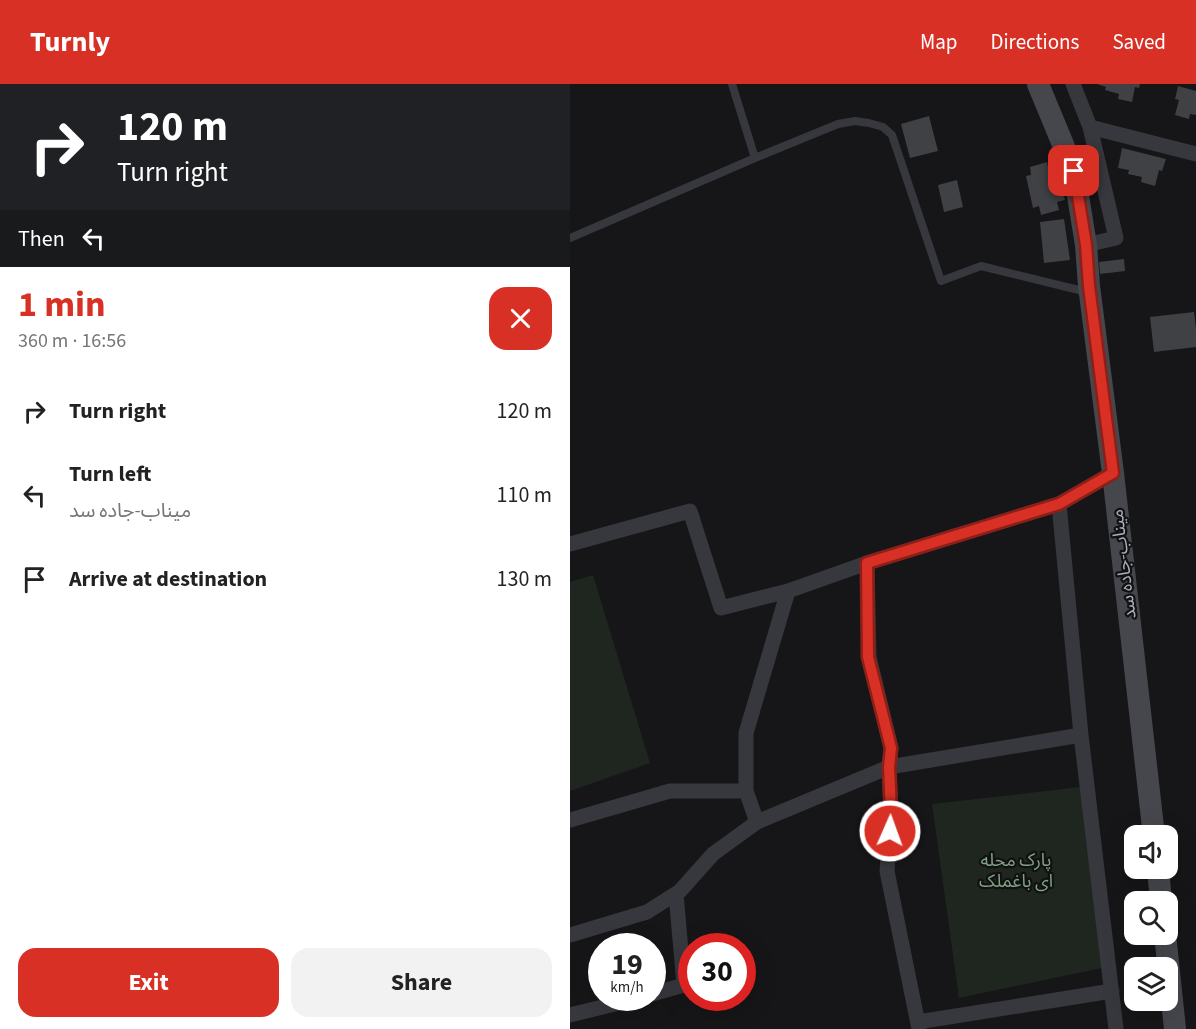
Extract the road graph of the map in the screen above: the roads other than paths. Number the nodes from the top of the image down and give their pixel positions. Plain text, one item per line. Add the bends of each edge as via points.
1 (732, 84) edge
2 (1038, 84) edge
3 (1073, 84) edge
4 (1090, 127) junction
5 (1196, 153) edge
6 (755, 158) junction
7 (570, 238) edge
8 (1086, 245) junction
9 (1090, 293) junction
10 (1113, 473) junction
11 (1059, 504) junction
12 (570, 544) edge
13 (867, 563) junction
14 (788, 591) junction
15 (1081, 735) junction
16 (889, 767) junction
17 (746, 790) junction
18 (570, 819) edge
19 (757, 822) junction
20 (1153, 825) edge
21 (676, 894) junction
22 (570, 935) edge
23 (1166, 945) edge
24 (666, 990) edge
25 (1112, 991) junction
26 (588, 1011) edge
27 (570, 1015) edge
28 (918, 1025) edge
29 (1116, 1029) edge
30 (1174, 1029) edge

1 - 6 lane
2 - 8 street, میناب-جاده سد via 1074,171
3 - 4 street
4 - 5 street
4 - 8 street via 1116,238
6 - 7 lane
6 - 9 lane via 838,124 855,121 883,127 892,135 941,281 981,266
8 - 9 street, میناب-جاده سد
9 - 10 street, میناب-جاده سد
10 - 11 street
10 - 20 street, میناب-جاده سد
11 - 13 street
11 - 15 street
12 - 14 street via 690,511 721,608
13 - 14 street
13 - 16 street via 868,657 891,748
14 - 17 street via 746,733
15 - 16 street
15 - 25 street
16 - 19 street
16 - 28 street via 887,871
17 - 18 street via 670,791
17 - 19 street
19 - 21 street via 713,854
21 - 22 street via 647,912
21 - 24 street via 684,985
23 - 30 street
25 - 28 street
25 - 29 street
26 - 27 street

